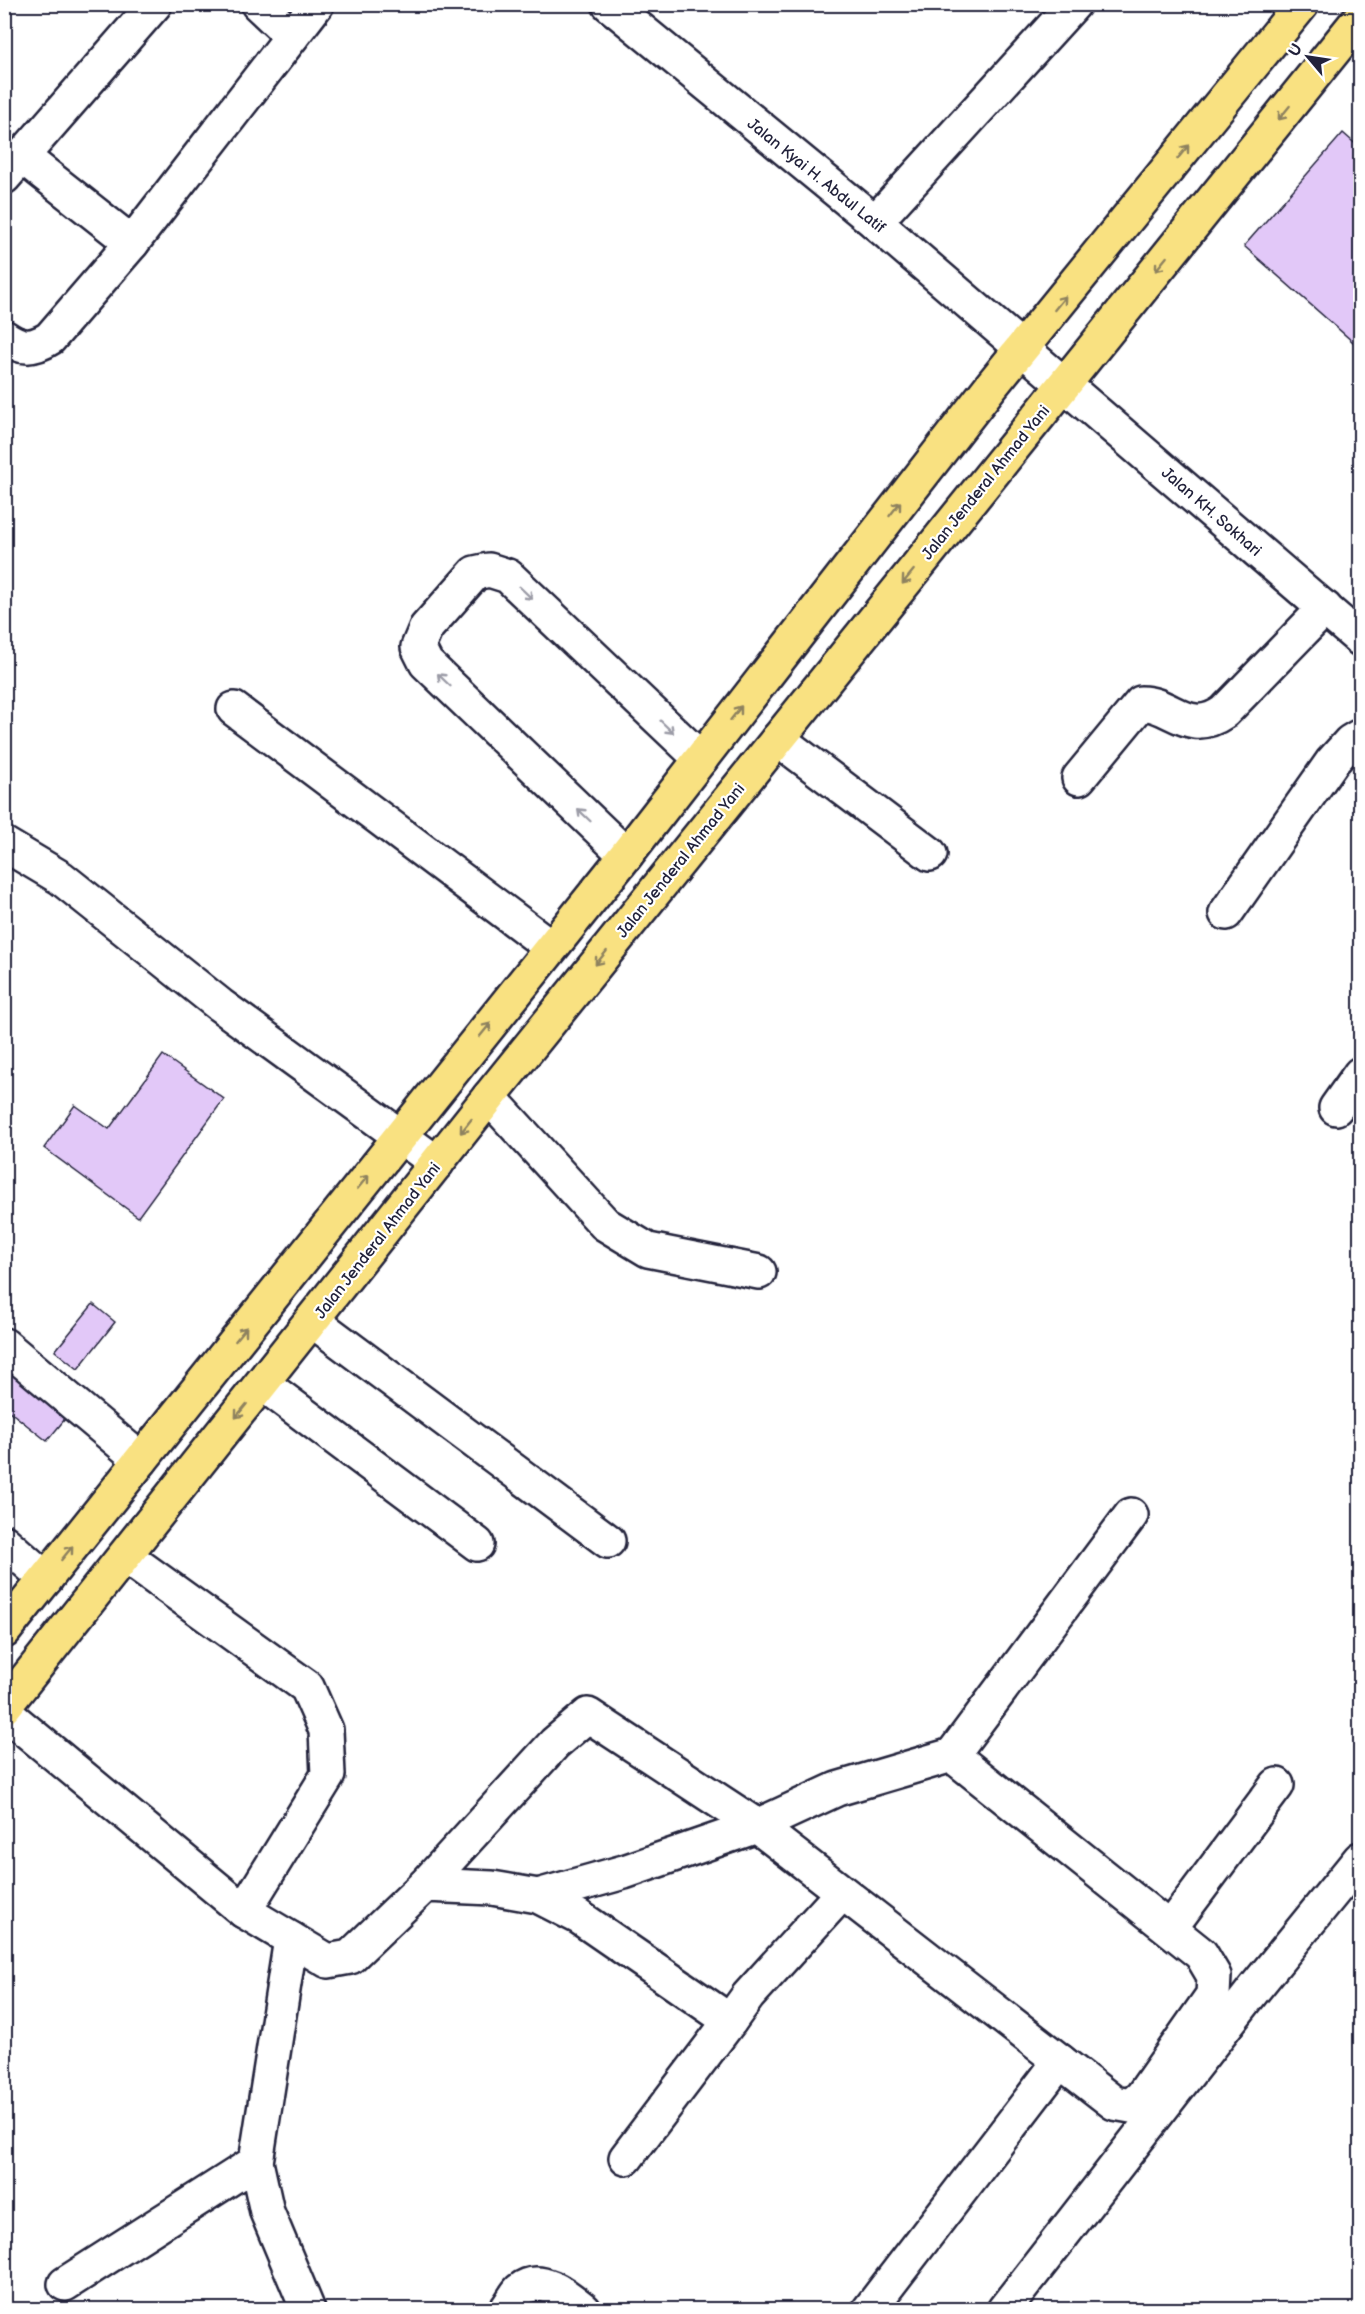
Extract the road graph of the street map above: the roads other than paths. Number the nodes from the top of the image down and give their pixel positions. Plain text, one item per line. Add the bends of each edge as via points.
1 (155, 4) edge
2 (258, 4) edge
3 (317, 4) edge
4 (1074, 4) edge
5 (1302, 4) edge
6 (622, 8) edge
7 (1360, 18) edge
8 (292, 36) junction
9 (14, 167) edge
10 (875, 222) junction
11 (132, 243) junction
12 (4, 337) edge
13 (1023, 349) junction
14 (1064, 384) junction
15 (1325, 608) junction
16 (1360, 639) edge
17 (234, 709) dead end
18 (1360, 736) edge
19 (778, 740) junction
20 (700, 759) junction
21 (1079, 778) dead end
22 (4, 844) edge
23 (930, 854) dead end
24 (626, 855) junction
25 (1226, 913) dead end
26 (551, 947) junction
27 (1360, 1074) edge
28 (489, 1097) junction
29 (1336, 1108) dead end
30 (401, 1134) junction
31 (438, 1162) junction
32 (759, 1272) dead end
33 (313, 1321) junction
34 (4, 1345) edge
35 (263, 1384) junction
36 (141, 1460) junction
37 (1131, 1515) dead end
38 (608, 1541) dead end
39 (4, 1542) edge
40 (477, 1544) dead end
41 (125, 1556) junction
42 (46, 1579) junction
43 (4, 1631) edge
44 (4, 1707) edge
45 (4, 1712) edge
46 (952, 1755) junction
47 (1277, 1785) dead end
48 (757, 1826) junction
49 (1360, 1859) edge
50 (425, 1885) junction
51 (842, 1893) junction
52 (538, 1896) junction
53 (244, 1911) junction
54 (1170, 1929) junction
55 (291, 1939) junction
56 (730, 2020) junction
57 (1060, 2061) junction
58 (626, 2158) dead end
59 (256, 2162) junction
60 (65, 2284) dead end
61 (308, 2310) edge
62 (506, 2310) edge
63 (584, 2310) edge
64 (869, 2310) edge
65 (1004, 2310) edge

1 - 9 street
2 - 8 street
3 - 8 street
4 - 10 street
13 -> 5 main road
6 - 10 street, Jalan Kyai H. Abdul Latif
7 -> 14 main road, Jalan Jenderal Ahmad Yani
8 - 11 street
9 - 11 street
10 - 13 street, Jalan Kyai H. Abdul Latif
11 - 12 street via 50,338 35,348 15,345
13 - 14 street, Jalan Kyai H. Abdul Latif
20 -> 13 main road
14 - 15 street, Jalan KH. Sokhari
14 -> 19 main road, Jalan Jenderal Ahmad Yani
15 - 16 street, Jalan KH. Sokhari
15 - 21 street via 1213,720 1179,718 1151,703 1141,703
17 - 26 street
18 - 25 street via 1332,762
19 - 23 street
19 -> 28 main road, Jalan Jenderal Ahmad Yani
20 - 24 main road
24 -> 20 street via 426,663 418,647 426,628 475,573 489,570 508,576
22 - 30 street via 61,878 220,1005
24 - 26 main road
30 -> 26 main road
27 - 29 street
28 -> 31 main road, Jalan Jenderal Ahmad Yani
28 - 32 street via 605,1224 648,1251
30 - 31 street
36 -> 30 main road
31 - 33 main road, Jalan Jenderal Ahmad Yani
33 - 35 main road, Jalan Jenderal Ahmad Yani
33 - 38 street
34 - 36 street
35 - 40 street
35 -> 41 main road, Jalan Jenderal Ahmad Yani
42 -> 36 main road
37 - 46 street
39 - 42 street
41 - 44 main road, Jalan Jenderal Ahmad Yani
41 - 53 street via 307,1687 326,1730 328,1775
42 - 43 main road
45 - 53 street
46 - 48 street via 837,1789
46 - 54 street
47 - 54 street
48 - 50 street via 588,1715 549,1749
48 - 51 street
48 - 52 street via 624,1872
49 - 65 street
50 - 52 street via 492,1888
50 - 55 street via 350,1957 328,1961
51 - 56 street
51 - 57 street
52 - 56 street via 579,1917
53 - 55 street
54 - 57 street via 1201,1954 1214,1976 1213,1995 1142,2096 1131,2106 1114,2103
55 - 59 street
56 - 58 street
57 - 64 street
59 - 60 street
59 - 61 street via 267,2212
62 - 63 street via 521,2289 540,2284 561,2292

